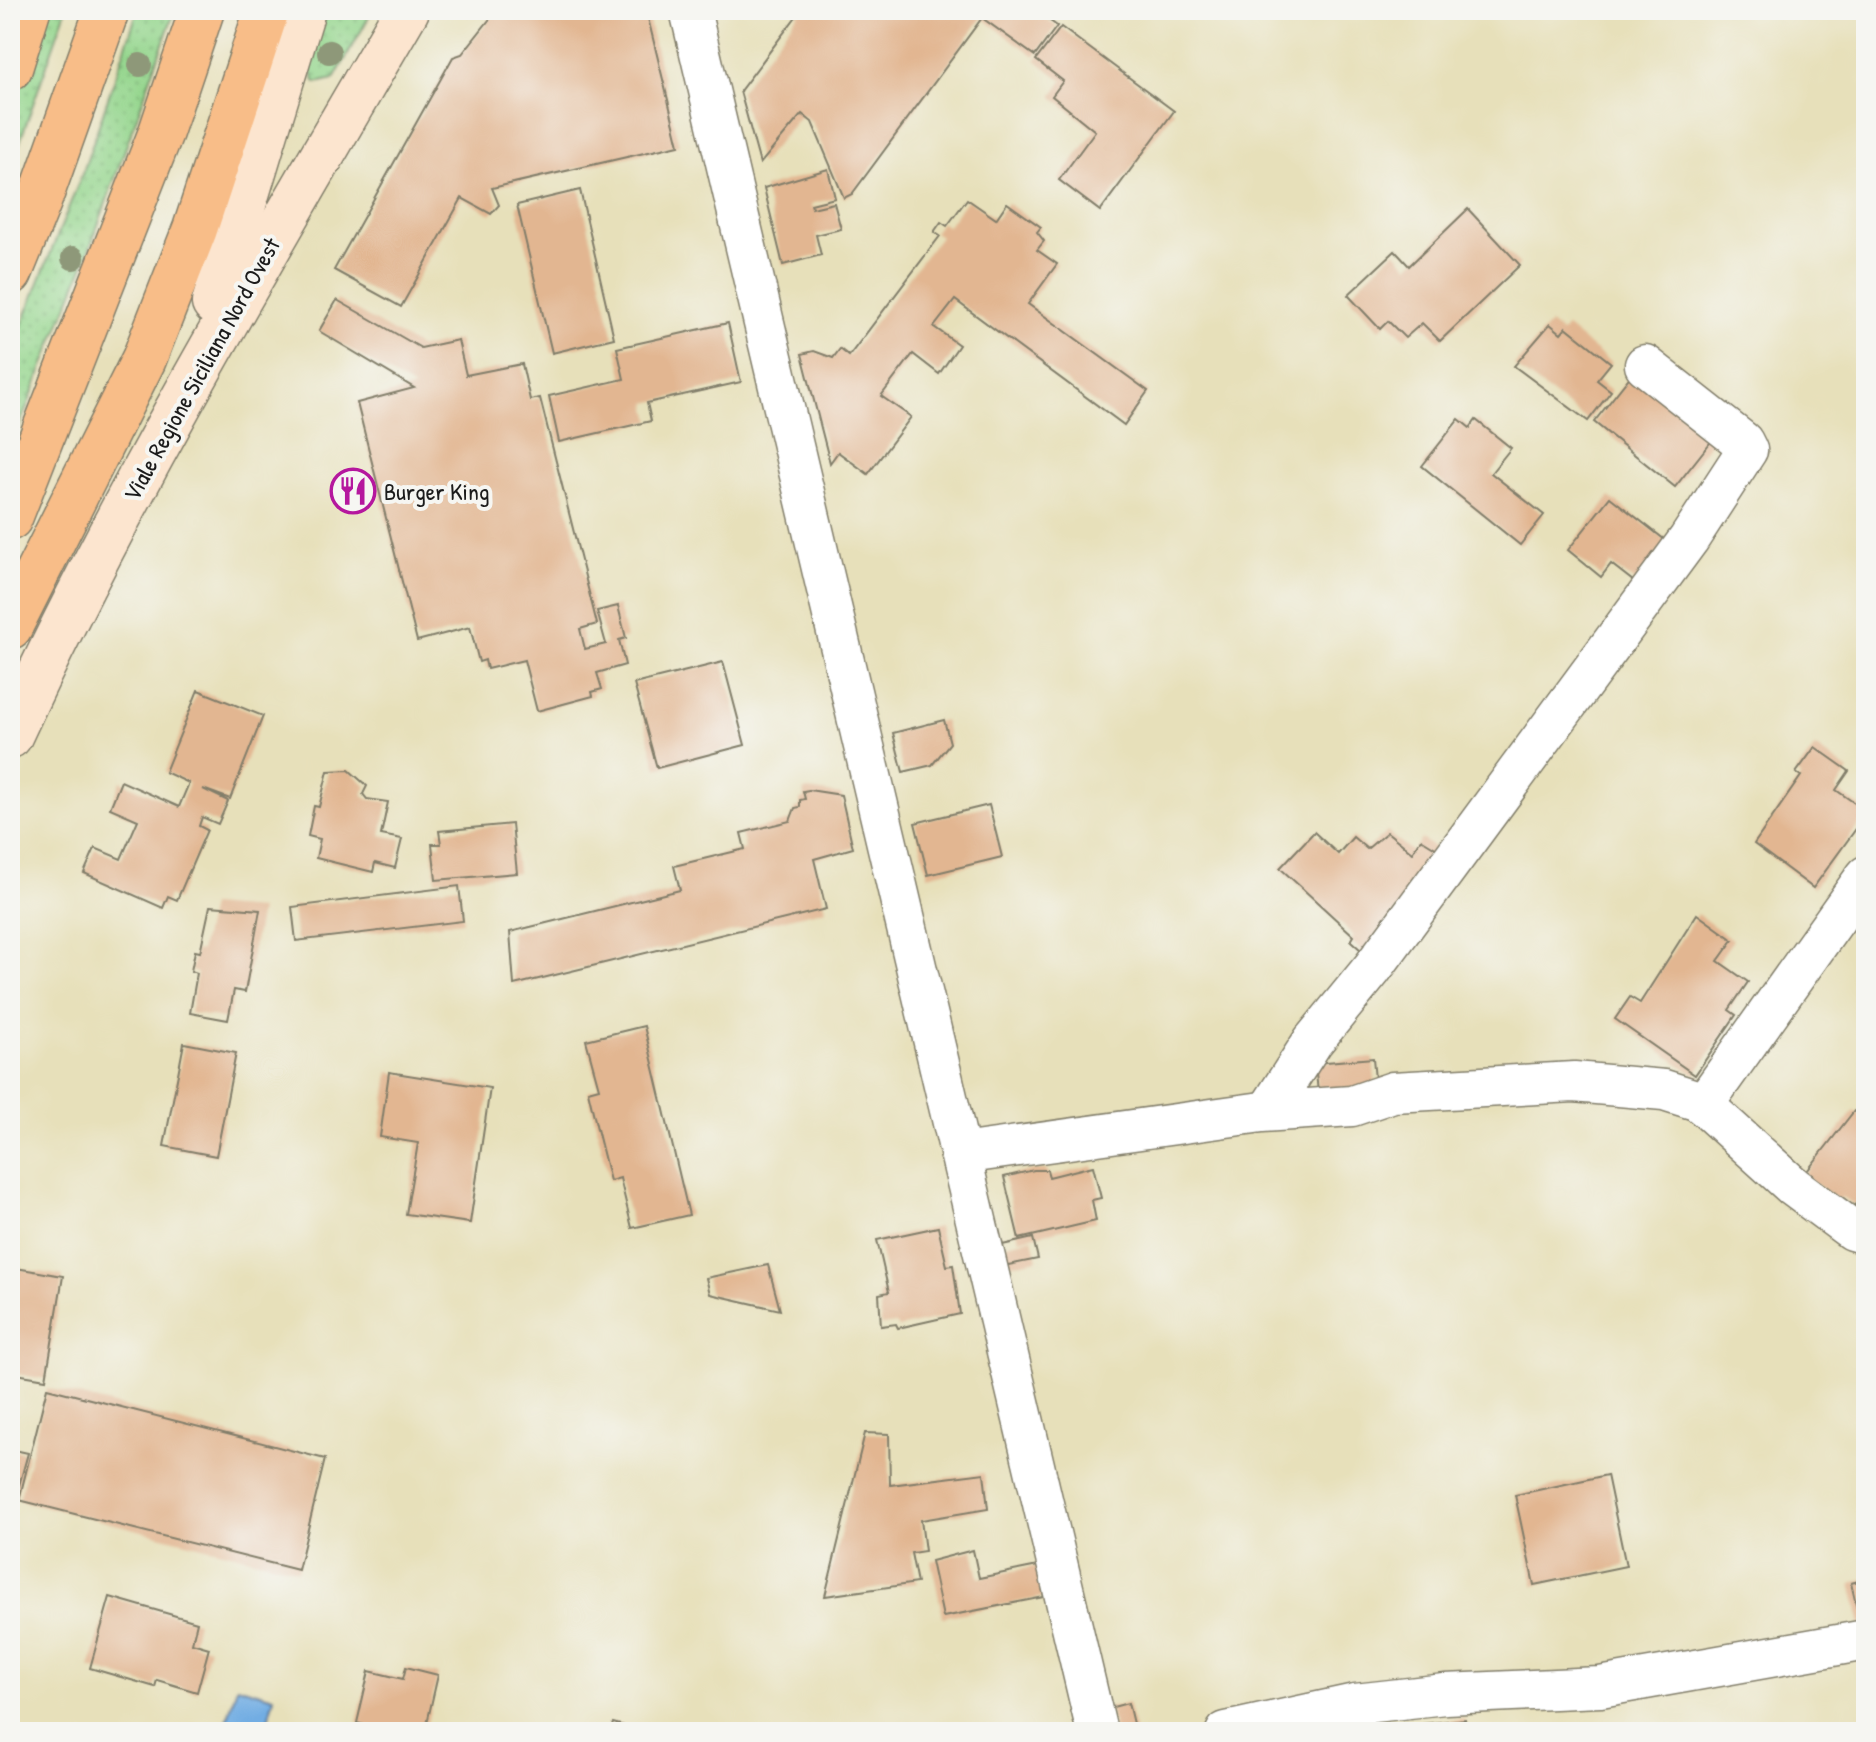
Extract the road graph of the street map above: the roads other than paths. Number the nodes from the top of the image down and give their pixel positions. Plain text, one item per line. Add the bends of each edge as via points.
1 (28, 10) edge
2 (107, 10) edge
3 (202, 10) edge
4 (267, 10) edge
5 (303, 10) edge
6 (407, 10) edge
7 (690, 10) edge
8 (10, 68) edge
9 (10, 273) edge
10 (1645, 365) dead end
11 (178, 403) junction
12 (10, 518) edge
13 (10, 627) edge
14 (10, 736) edge
15 (1866, 876) edge
16 (1703, 1105) junction
17 (1268, 1111) junction
18 (961, 1154) junction
19 (1866, 1234) edge
20 (1866, 1640) edge
21 (1097, 1732) edge
22 (1226, 1732) edge

1 - 8 main road
2 - 9 main road
3 - 12 main road via 161,132
4 - 13 main road via 195,229 144,359
5 - 11 street via 231,255
6 - 11 street, Viale Regione Siciliana Nord Ovest
7 - 18 street
10 - 17 street via 1747,450 1689,539 1372,969 1313,1041
11 - 14 street, Viale Regione Siciliana Nord Ovest
15 - 16 street
16 - 17 street via 1664,1090 1574,1082 1393,1092 1352,1106
16 - 19 street via 1794,1187 1852,1230
17 - 18 street
18 - 21 street
20 - 22 street via 1600,1687 1355,1704

